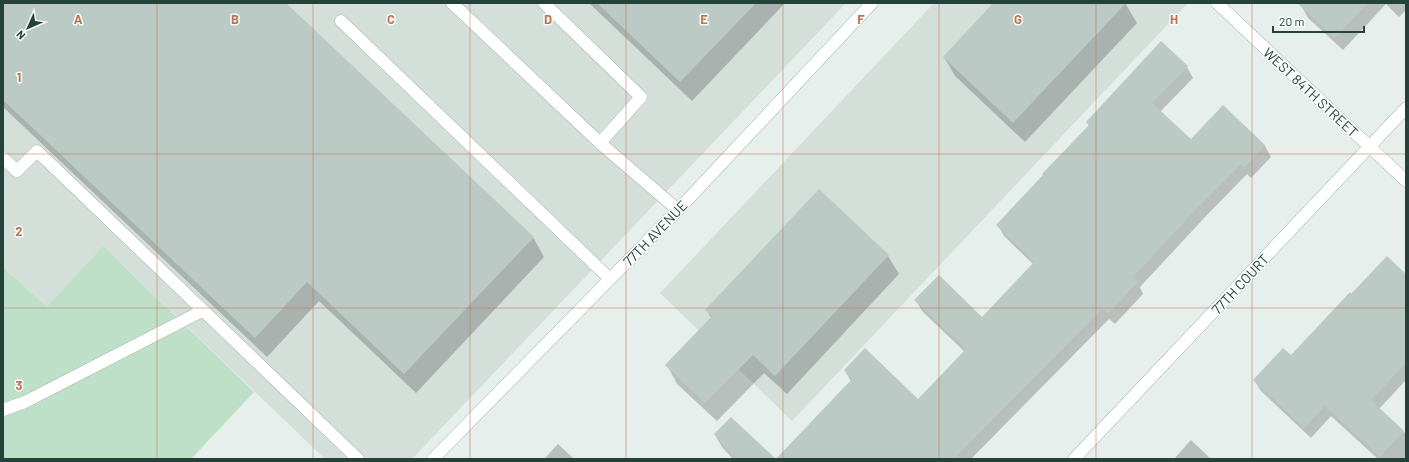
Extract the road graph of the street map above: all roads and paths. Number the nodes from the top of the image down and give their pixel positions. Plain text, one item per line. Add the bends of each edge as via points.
1 (452, 3) edge
2 (544, 3) edge
3 (872, 3) edge
4 (1217, 3) edge
5 (341, 21) dead end
6 (1406, 108) edge
7 (600, 143) junction
8 (1369, 147) junction
9 (3, 158) edge
10 (1406, 181) edge
11 (678, 210) junction
12 (610, 279) junction
13 (202, 311) junction
14 (3, 410) edge
15 (358, 459) edge
16 (433, 459) edge
17 (1074, 459) edge

1 - 7 street
2 - 7 street via 641,97
3 - 11 street, 77TH AVENUE
4 - 8 street, WEST 84TH STREET
5 - 12 street
6 - 8 street, 77TH COURT
7 - 11 street
8 - 10 street, WEST 84TH STREET
8 - 17 street, 77TH COURT
9 - 13 street via 17,171 37,151
11 - 12 street, 77TH AVENUE
12 - 16 street, 77TH AVENUE
13 - 14 street via 25,402
13 - 15 street

